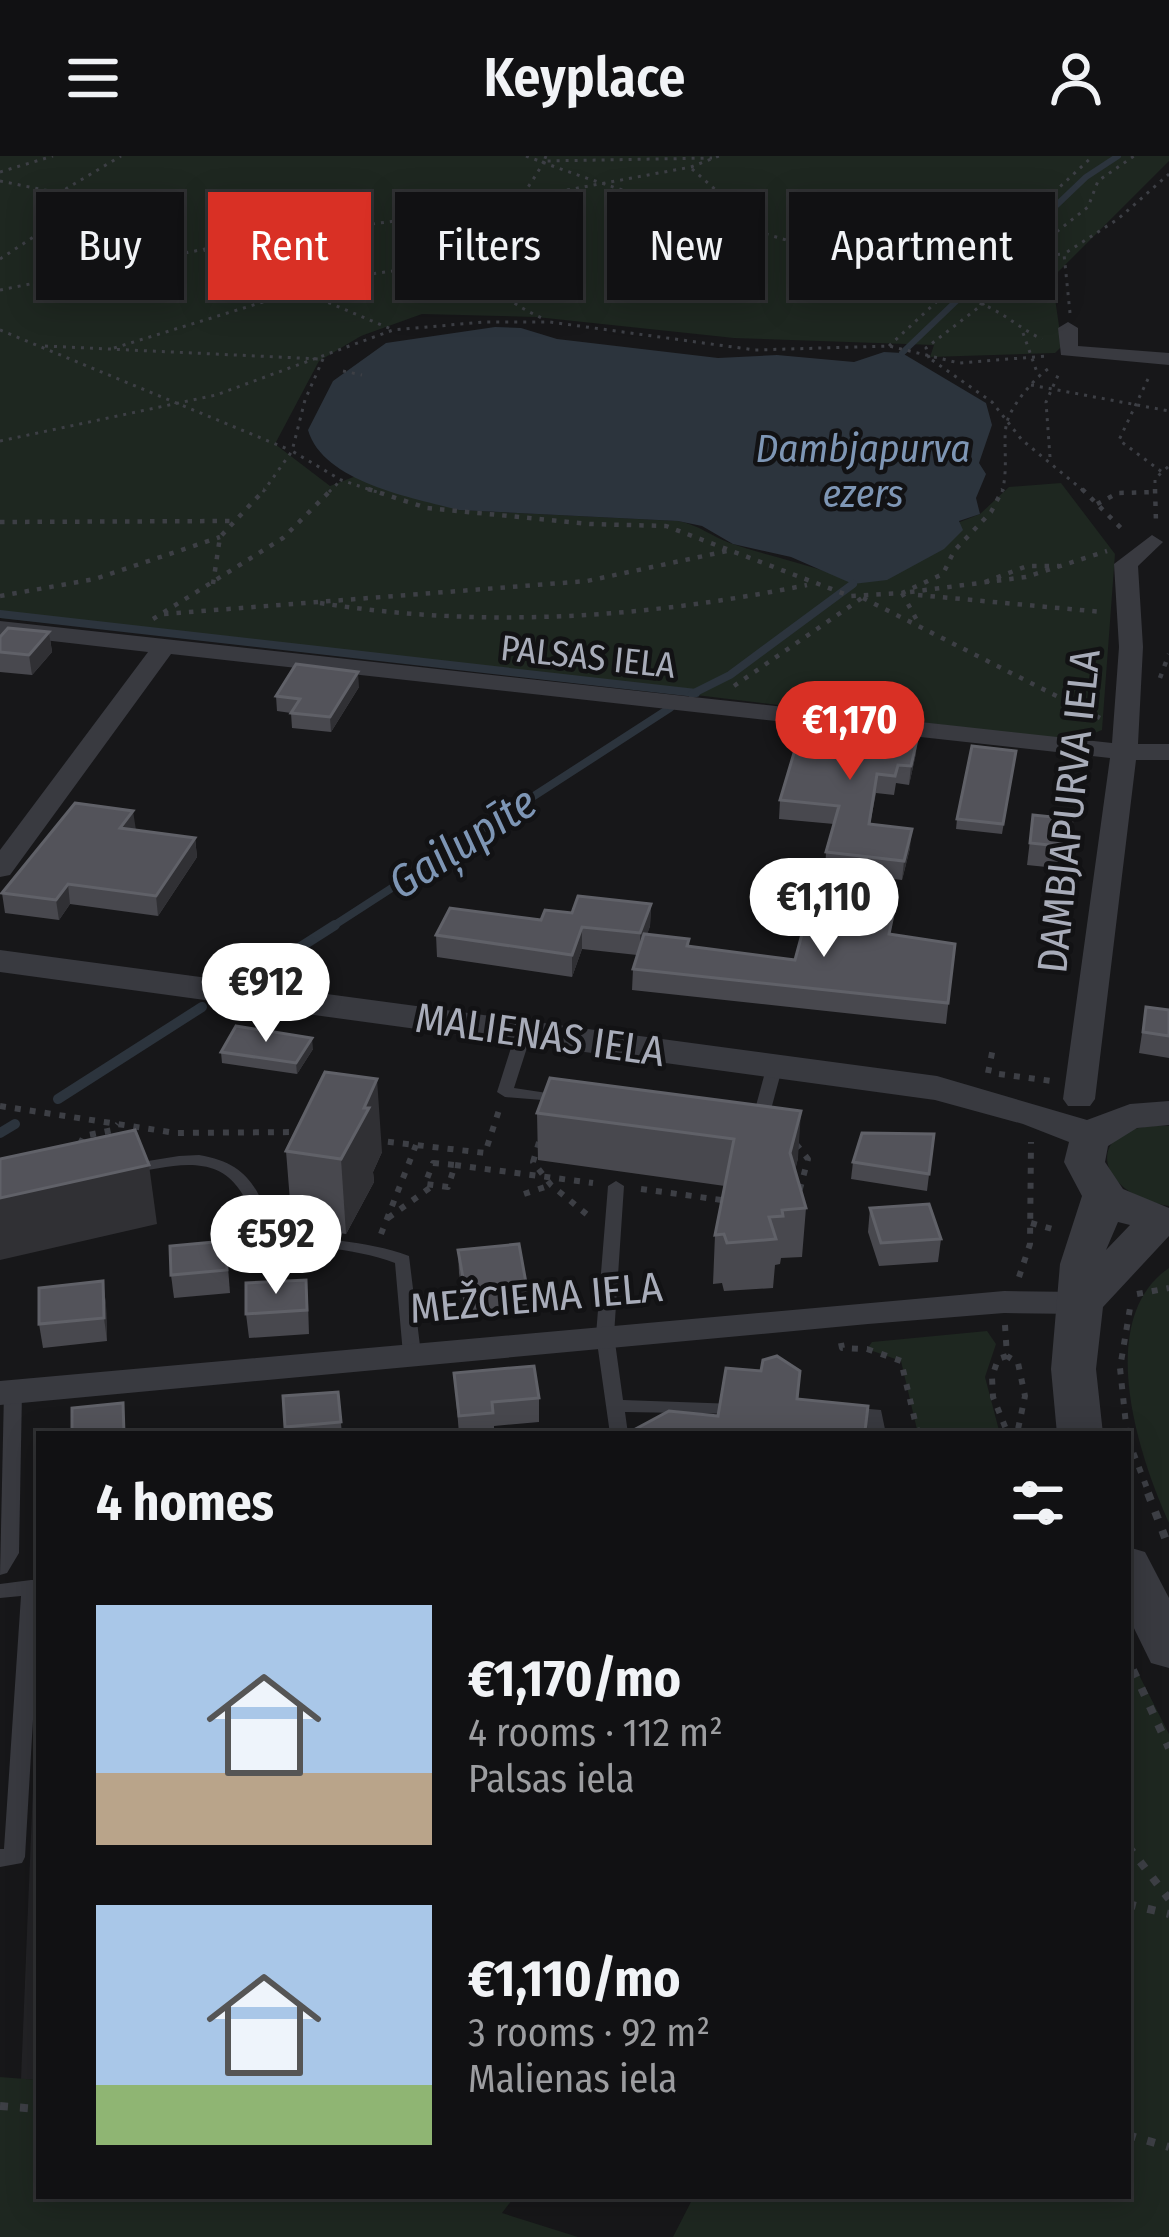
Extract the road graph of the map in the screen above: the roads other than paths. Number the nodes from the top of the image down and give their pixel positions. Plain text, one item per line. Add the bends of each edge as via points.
1 (1068, 342) road end
2 (1169, 359) edge
3 (1163, 546) edge
4 (0, 628) edge
5 (165, 646) junction
6 (1124, 741) junction
7 (1169, 752) edge
8 (0, 869) edge
9 (0, 961) edge
10 (524, 1032) junction
11 (775, 1065) junction
12 (1065, 1099) junction
13 (576, 1102) edge
14 (1158, 1113) edge
15 (736, 1124) edge
16 (113, 1173) edge
17 (616, 1186) road end
18 (1103, 1196) junction
19 (1164, 1221) edge
20 (1082, 1303) junction
21 (605, 1335) junction
22 (412, 1354) junction
23 (7, 1392) edge
24 (618, 1406) junction
25 (756, 1411) edge
26 (816, 1412) edge
27 (619, 1431) edge
28 (877, 1431) edge
29 (1080, 1431) edge
30 (0, 1568) edge
31 (1131, 1571) edge
32 (35, 1587) edge
33 (0, 1591) edge
34 (1169, 1649) edge
35 (0, 1858) edge

1 - 2 street
3 - 6 street, DAMBJAPURVA IELA via 1126,564
4 - 5 street, PALSAS IELA
5 - 6 street, PALSAS IELA
5 - 8 street
6 - 7 street, PALSAS IELA
6 - 12 street, DAMBJAPURVA IELA
9 - 10 street, MALIENAS IELA
10 - 11 street, MALIENAS IELA
10 - 13 lane via 503,1098
11 - 12 street, MALIENAS IELA
11 - 15 lane via 758,1128
12 - 14 street via 1104,1124
12 - 18 street via 1084,1145 1082,1168
16 - 22 lane via 175,1160 237,1171 254,1193 265,1231 403,1260
17 - 21 lane
18 - 19 street
18 - 20 street via 1082,1260
19 - 20 street
20 - 21 street, MEŽCIEMA IELA via 1004,1302
20 - 29 street via 1072,1364
21 - 22 street, MEŽCIEMA IELA
21 - 24 lane
22 - 23 street, MEŽCIEMA IELA
23 - 30 lane via 9,1553
24 - 25 lane
24 - 27 lane
26 - 28 lane via 875,1414
31 - 34 street
32 - 33 lane
32 - 35 lane via 14,1857

